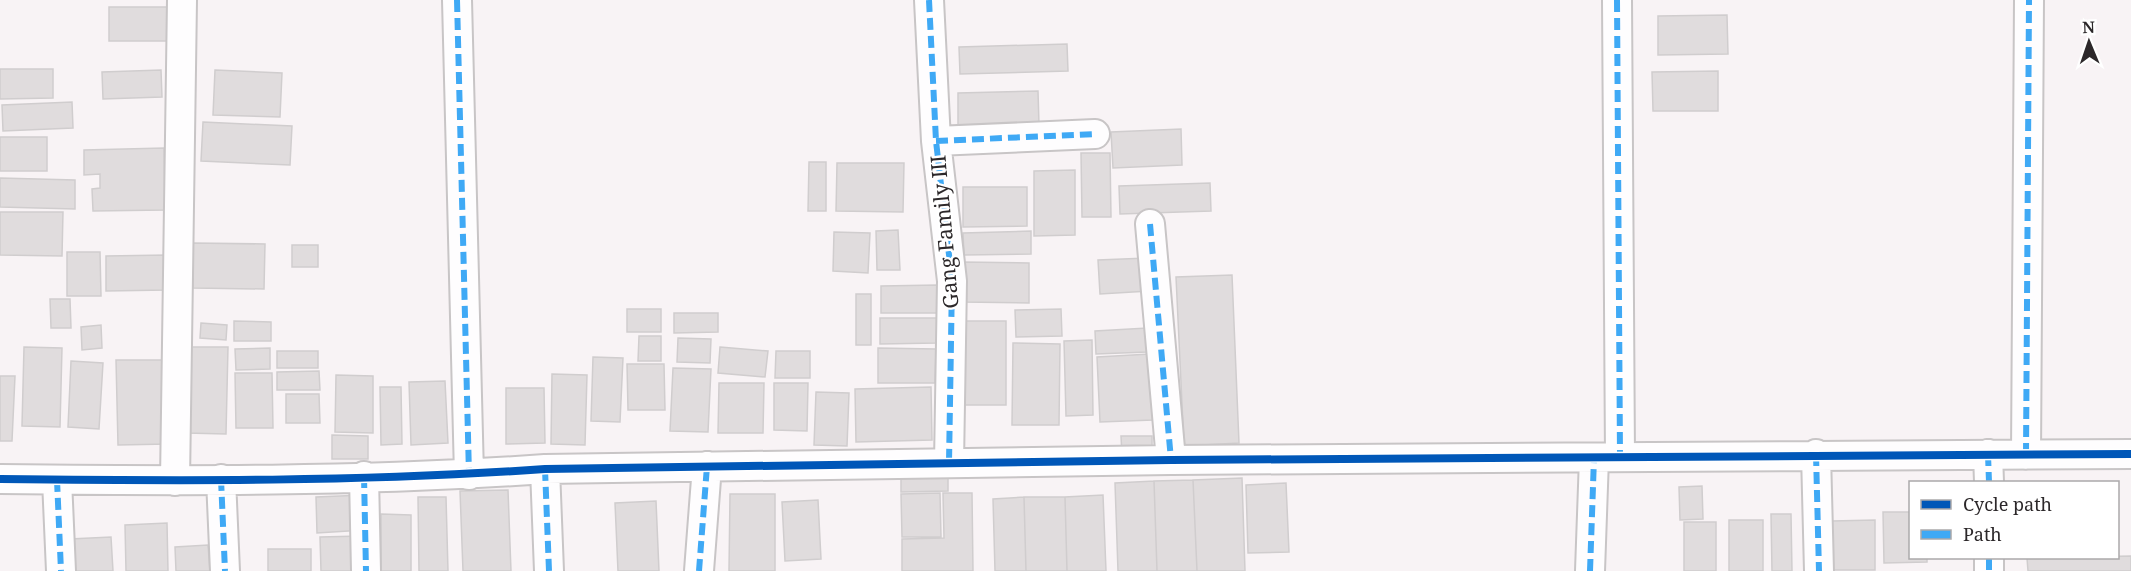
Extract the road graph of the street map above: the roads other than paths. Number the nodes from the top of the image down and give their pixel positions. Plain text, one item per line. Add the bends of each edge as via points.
1 (182, 0) edge
2 (457, 0) edge
3 (929, 0) edge
4 (1617, 0) edge
5 (2029, 0) edge
6 (1095, 134) dead end
7 (936, 141) junction
8 (1150, 224) dead end
9 (1816, 454) junction
10 (1988, 454) junction
11 (2131, 454) edge
12 (2026, 455) junction
13 (1607, 457) junction
14 (1171, 460) junction
15 (949, 463) junction
16 (707, 466) junction
17 (545, 469) junction
18 (469, 474) junction
19 (364, 476) junction
20 (0, 479) edge
21 (220, 479) junction
22 (57, 480) junction
23 (175, 481) junction
24 (1989, 481) edge
25 (61, 571) edge
26 (225, 571) edge
27 (366, 571) edge
28 (549, 571) edge
29 (699, 571) edge
30 (1590, 571) edge
31 (1819, 571) edge

1 - 23 street
2 - 18 street
3 - 7 street, Gang Family III
4 - 13 street
5 - 12 street
6 - 7 street
7 - 15 street, Gang Family III via 952,281
8 - 14 street
9 - 10 street
9 - 13 street
9 - 31 street
10 - 12 street
10 - 24 street
11 - 12 street
13 - 14 street
13 - 30 street
14 - 15 street
15 - 16 street
16 - 17 street
16 - 29 street
17 - 18 street
17 - 28 street
18 - 19 street
19 - 21 street
19 - 27 street
20 - 22 street
21 - 23 street
21 - 26 street
22 - 23 street
22 - 25 street

